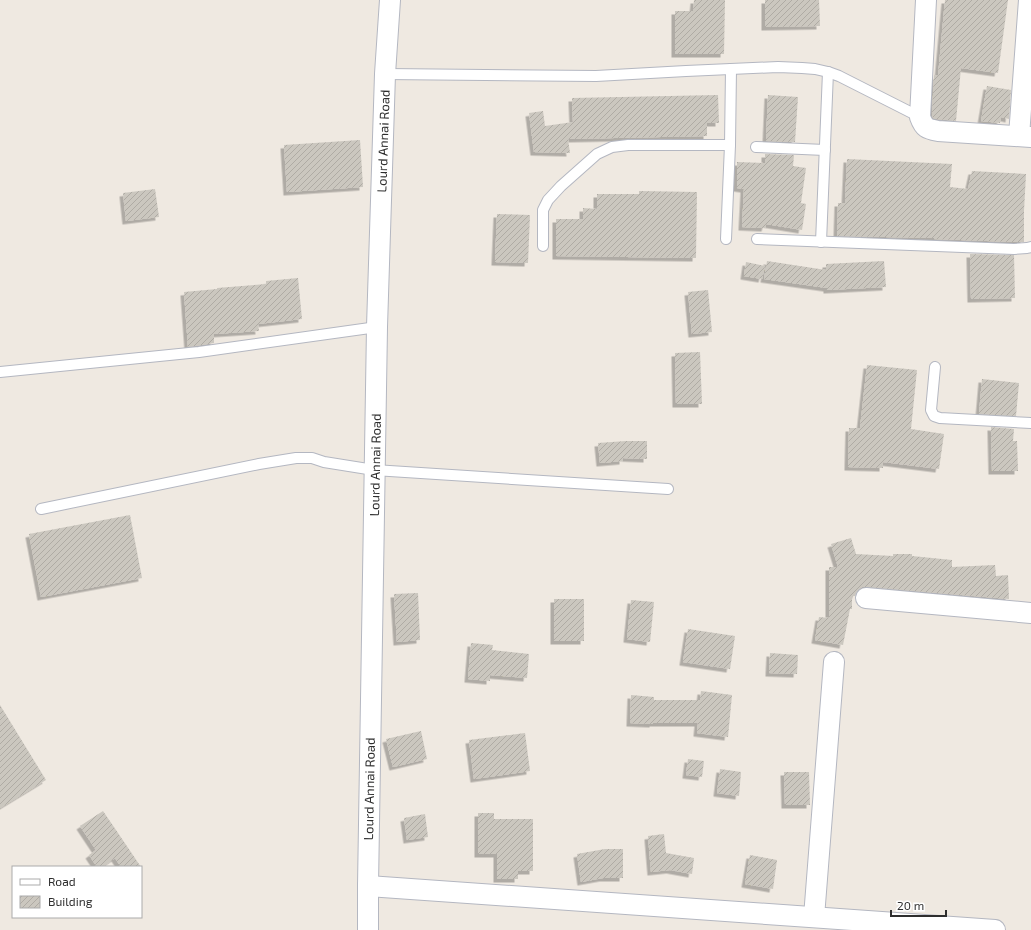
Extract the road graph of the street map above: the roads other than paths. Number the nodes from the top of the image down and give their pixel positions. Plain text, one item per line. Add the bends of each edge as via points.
1 (390, 0) edge
2 (926, 0) edge
3 (1029, 0) edge
4 (731, 69) junction
5 (828, 72) junction
6 (385, 74) junction
7 (920, 117) junction
8 (1025, 137) edge
9 (730, 145) junction
10 (756, 147) dead end
11 (825, 150) junction
12 (726, 239) dead end
13 (757, 239) dead end
14 (821, 242) junction
15 (543, 246) dead end
16 (1031, 247) edge
17 (377, 327) junction
18 (935, 367) dead end
19 (0, 372) edge
20 (1031, 423) edge
21 (374, 470) junction
22 (668, 489) dead end
23 (41, 509) dead end
24 (866, 598) dead end
25 (1031, 613) edge
26 (834, 662) dead end
27 (368, 886) junction
28 (814, 917) junction
29 (859, 925) edge
30 (368, 930) edge
31 (995, 930) edge

1 - 6 street, Lourd Annai Road
2 - 7 street
3 - 8 street
4 - 5 lane via 778,67
4 - 6 lane via 596,76
4 - 9 lane
5 - 7 lane
5 - 11 lane
6 - 17 street, Lourd Annai Road
7 - 8 street via 928,129 938,131
9 - 12 lane
9 - 15 lane via 628,145 612,147 597,154 548,200 543,210
10 - 11 lane
11 - 14 lane
13 - 14 lane
14 - 16 lane via 1014,249
17 - 19 lane via 199,352
17 - 21 street, Lourd Annai Road
18 - 20 lane via 930,410 934,416
21 - 22 lane
21 - 23 lane via 312,458 296,458
21 - 27 street, Lourd Annai Road
24 - 25 street
26 - 28 street
27 - 28 street
27 - 30 street, Lourd Annai Road
28 - 29 street
29 - 31 street

